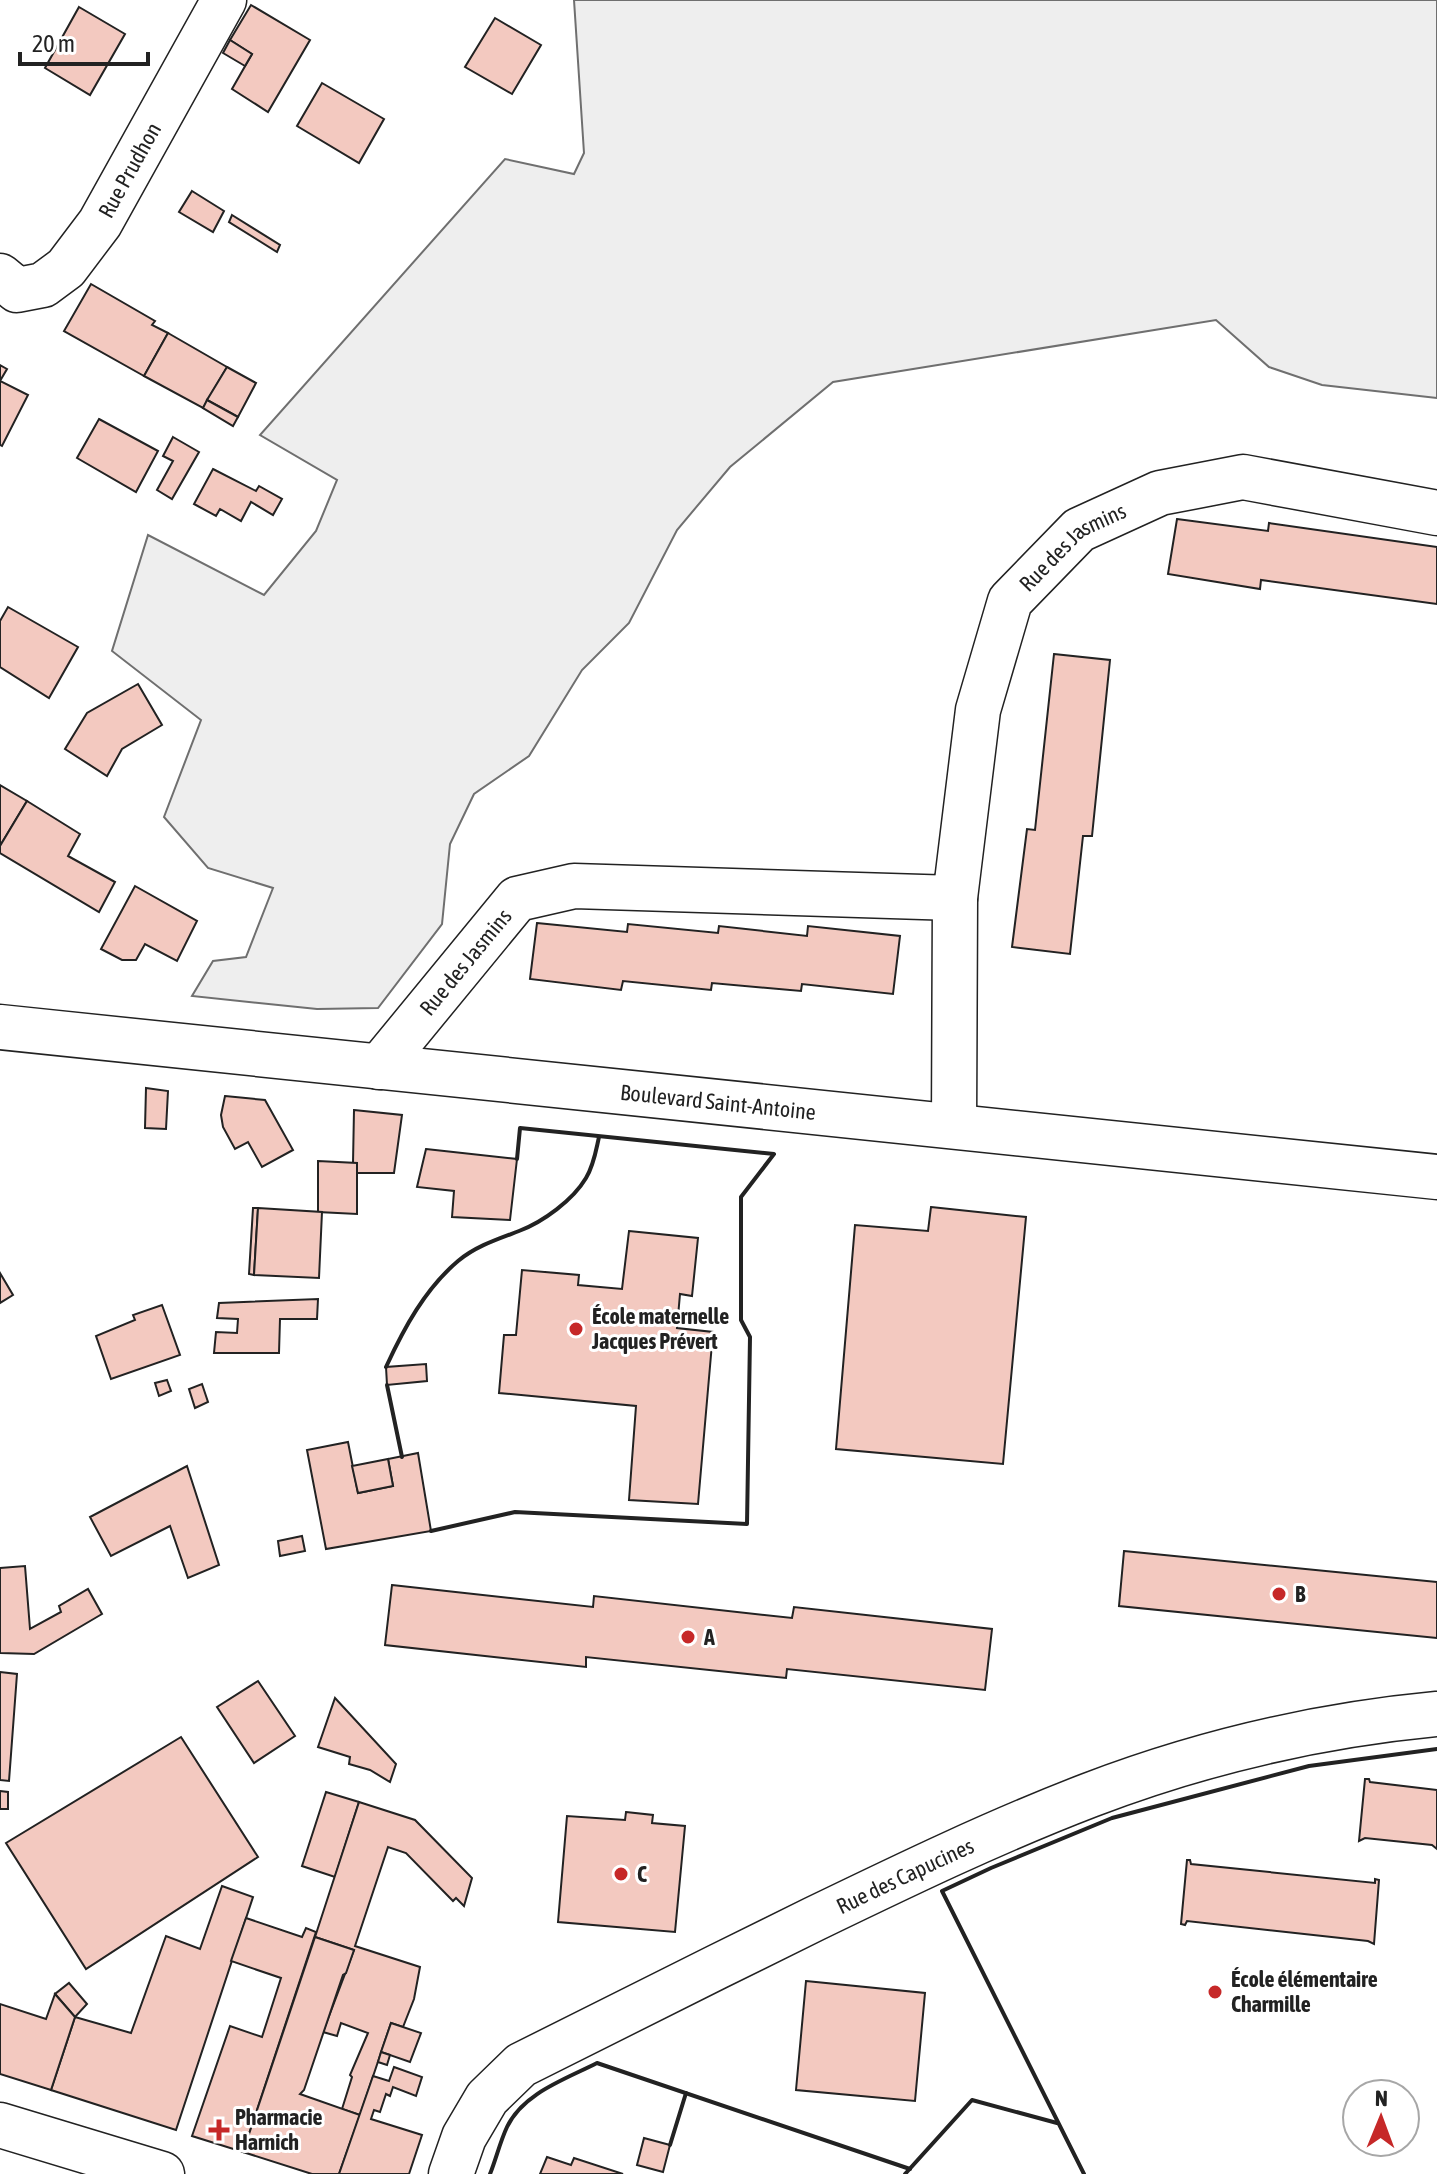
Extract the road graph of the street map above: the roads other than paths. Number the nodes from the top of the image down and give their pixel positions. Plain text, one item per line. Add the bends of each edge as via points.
1 (224, 0) edge
2 (0, 276) edge
3 (1437, 513) edge
4 (955, 898) junction
5 (0, 1027) edge
6 (379, 1067) junction
7 (954, 1126) junction
8 (1437, 1177) edge
9 (1437, 1714) edge
10 (0, 2125) edge
11 (162, 2174) edge
12 (451, 2174) edge

1 - 2 street, Rue Prudhon via 100,223 66,268 43,285 17,290
3 - 4 street, Rue des Jasmins via 1243,477 1160,493 1079,530 1010,601 978,710
4 - 6 street, Rue des Jasmins via 574,886 517,899
4 - 7 street, Rue des Jasmins
5 - 6 street, Boulevard Saint-Antoine
6 - 7 street, Boulevard Saint-Antoine
7 - 8 street, Boulevard Saint-Antoine
9 - 12 street, Rue des Capucines via 1285,1738 1175,1766 1091,1794 915,1870 521,2065 487,2098 464,2137
10 - 11 street

